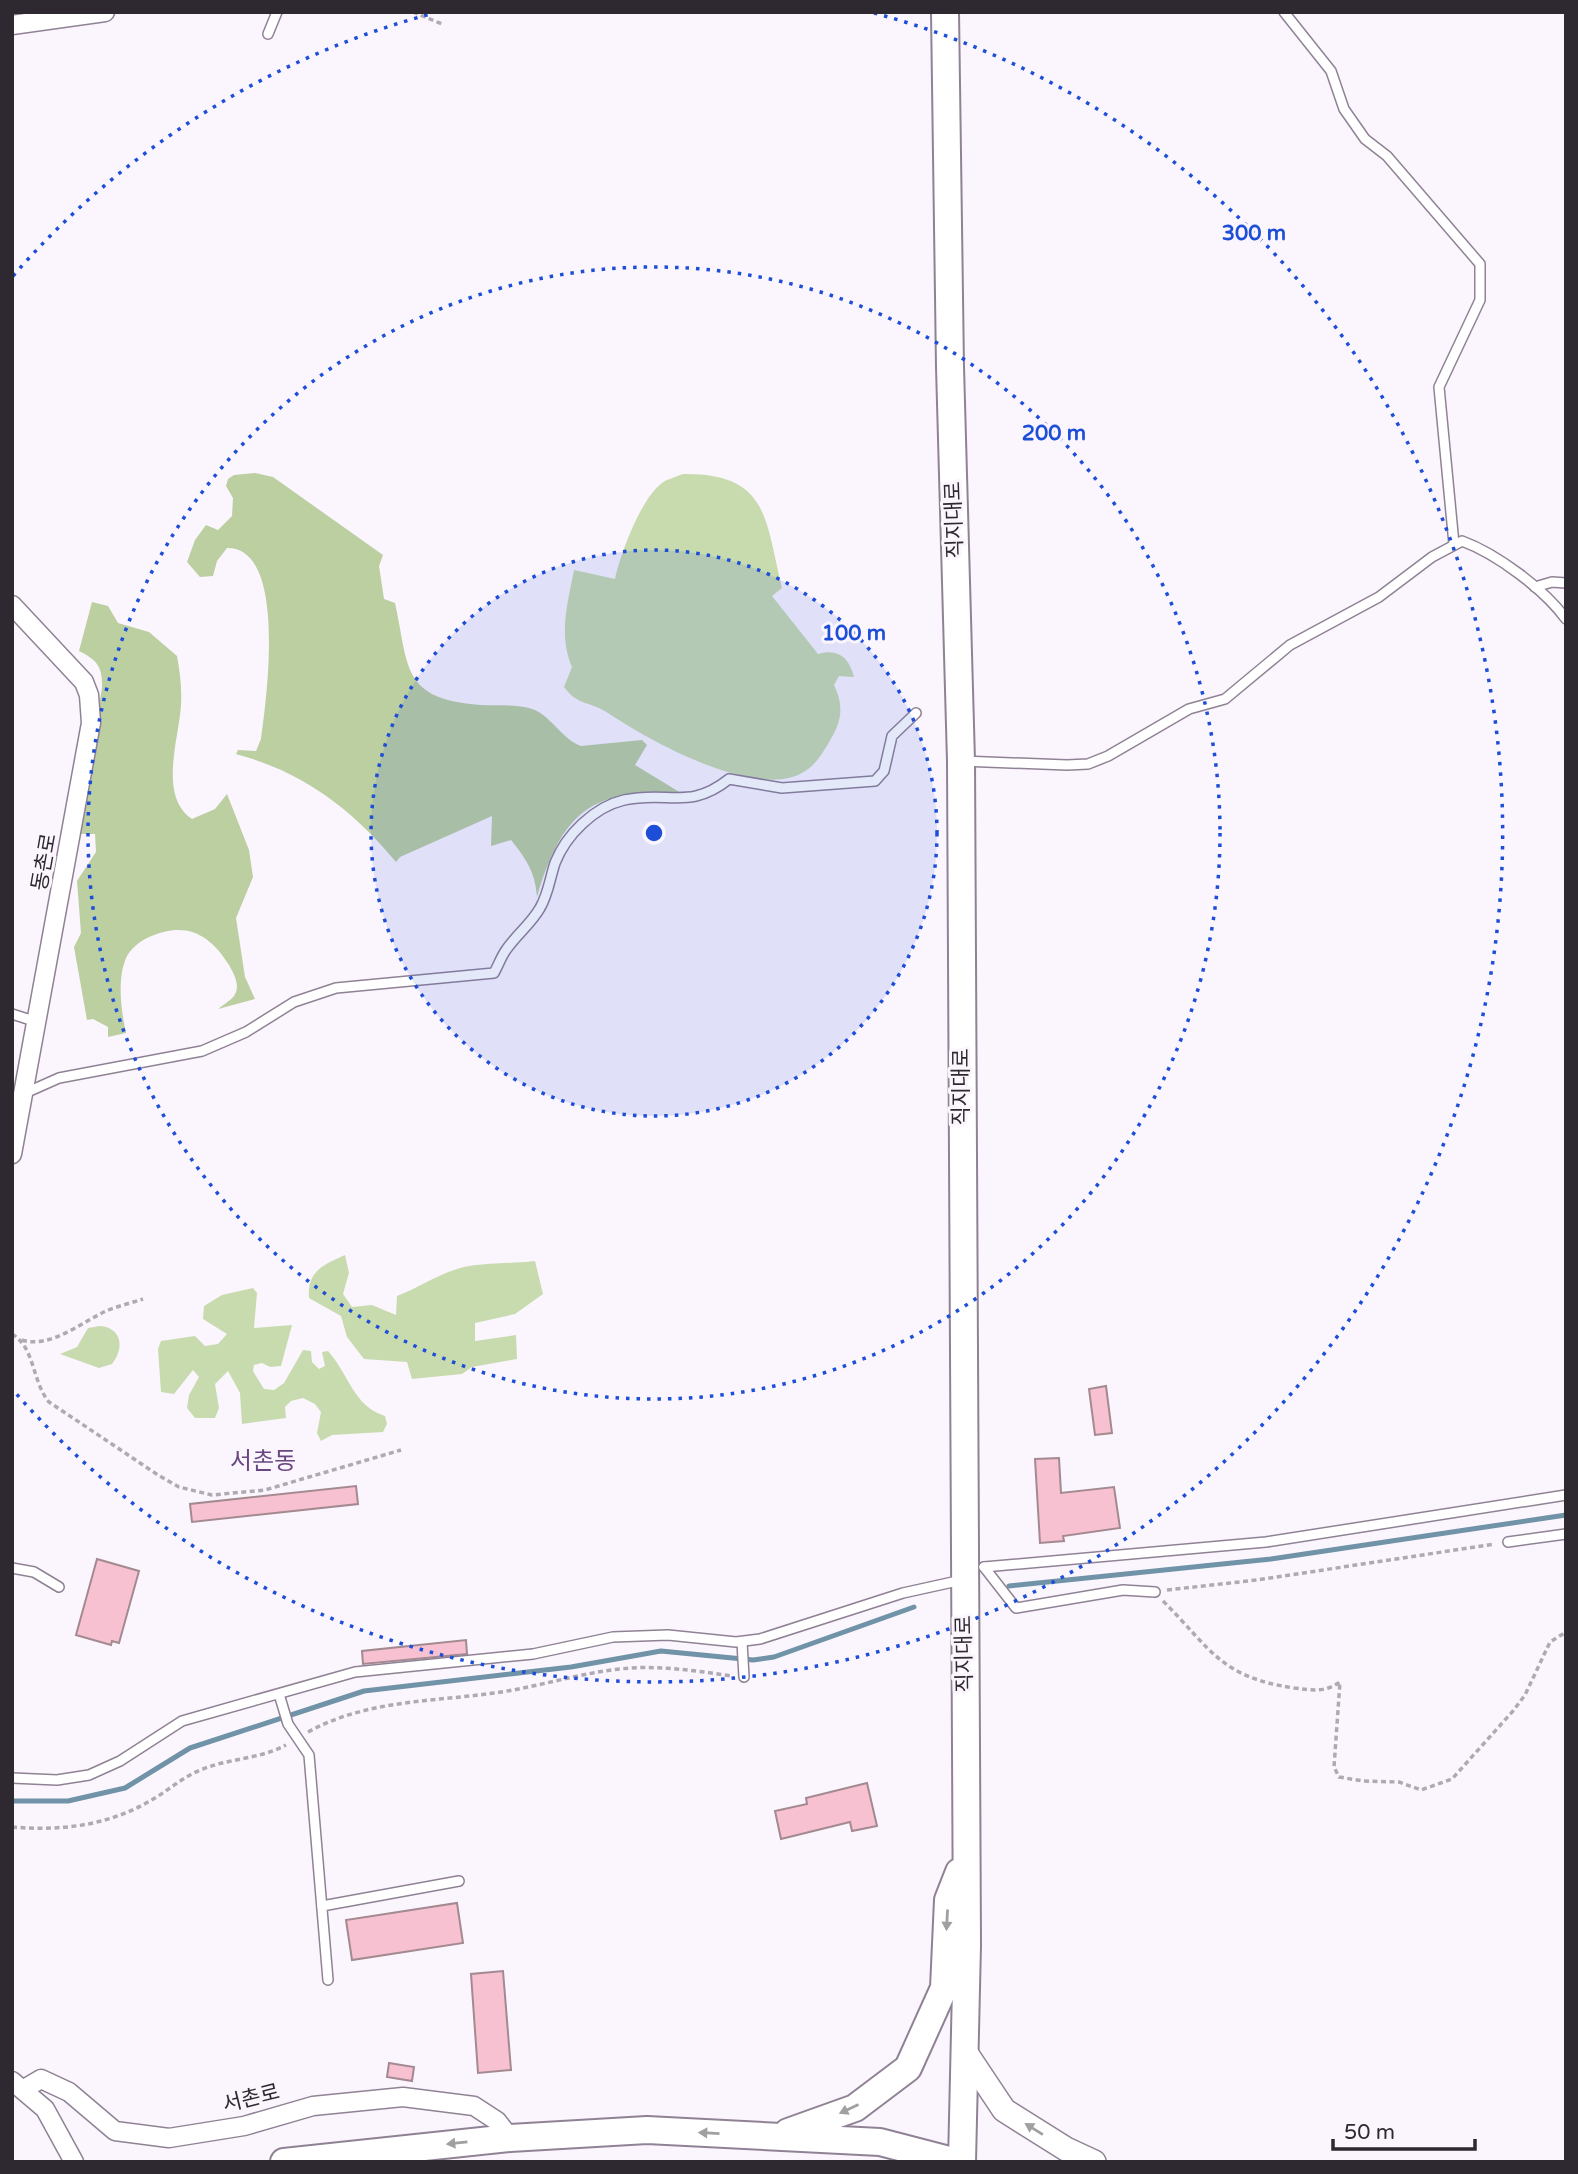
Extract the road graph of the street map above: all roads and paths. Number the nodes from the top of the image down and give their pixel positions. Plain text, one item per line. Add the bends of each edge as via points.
1 (105, 12) edge
2 (277, 12) edge
3 (413, 12) edge
4 (945, 12) edge
5 (1284, 12) edge
6 (442, 24) dead end
7 (12, 25) edge
8 (268, 34) dead end
9 (1454, 544) junction
10 (1566, 583) edge
11 (1535, 587) junction
12 (12, 605) edge
13 (1566, 619) edge
14 (916, 713) dead end
15 (961, 761) junction
16 (12, 1014) edge
17 (37, 1023) junction
18 (23, 1094) junction
19 (14, 1132) edge
20 (12, 1154) edge
21 (143, 1299) dead end
22 (12, 1334) edge
23 (20, 1339) junction
24 (401, 1450) dead end
25 (1566, 1495) edge
26 (1566, 1534) edge
27 (1508, 1542) joint
28 (12, 1568) edge
29 (973, 1573) junction
30 (59, 1587) dead end
31 (1155, 1592) junction
32 (1566, 1632) edge
33 (742, 1642) junction
34 (744, 1677) joint
35 (279, 1695) junction
36 (297, 1738) junction
37 (12, 1778) edge
38 (12, 1827) edge
39 (966, 1855) junction
40 (459, 1881) dead end
41 (322, 1906) junction
42 (328, 1980) dead end
43 (966, 2053) junction
44 (18, 2085) edge
45 (777, 2136) junction
46 (510, 2138) junction
47 (74, 2162) edge
48 (284, 2162) edge
49 (960, 2162) edge
50 (1094, 2162) edge

1 - 7 street
2 - 8 lane
3 - 6 path
4 - 15 main road, 직지대로
5 - 9 lane via 1331,71 1344,109 1365,139 1387,156 1480,264 1480,300 1439,387
9 - 11 lane via 1462,541 1478,549
9 - 15 lane via 1379,597 1290,645 1225,699 1189,709 1108,756 1088,764 1066,765
10 - 11 lane
11 - 13 lane
12 - 17 street, 동촌로 via 74,669 84,682 91,706 92,723
14 - 18 lane via 892,736 884,771 875,781 782,788 729,779 696,798 660,795 604,808 572,835 556,861 541,907 506,950 495,974 336,988 294,1002 246,1032 202,1051 58,1078
15 - 29 main road, 직지대로
16 - 17 lane
17 - 18 street, 동촌로
18 - 19 street, 동촌로
19 - 20 street, 동촌로
21 - 23 path via 107,1310 56,1336 35,1342
22 - 23 path
23 - 24 path via 36,1384 49,1402 158,1475 190,1491 225,1496 265,1490
25 - 29 lane via 1265,1542
26 - 27 lane
27 - 31 path
28 - 30 lane via 34,1572
29 - 31 lane via 1016,1608 1123,1590
29 - 33 lane via 792,1631
29 - 39 main road, 직지대로
31 - 32 path via 1206,1650 1249,1679 1319,1691 1340,1682 1334,1767 1339,1777 1399,1782 1421,1790 1460,1772 1525,1695 1550,1642
33 - 34 lane
33 - 35 lane via 668,1635 613,1637 533,1654 355,1672
34 - 36 path via 629,1668 515,1690 385,1705 338,1717
35 - 36 lane
35 - 37 lane via 183,1721 89,1775 57,1780
36 - 38 path via 270,1753 194,1772 150,1802 107,1821 66,1828
36 - 41 lane via 309,1755
39 - 43 main road, 직지대로
39 -> 45 main road via 948,1900 944,1988 908,2068 855,2108
40 - 41 lane
41 - 42 lane
43 - 49 main road, 직지대로
50 -> 43 street via 1004,2110
44 - 46 street, 서촌로 via 40,2079 69,2092 115,2131 169,2138 244,2126 313,2106 403,2098 474,2106 497,2121
44 - 47 street via 45,2109
45 -> 46 main road via 648,2130
45 - 49 main road via 880,2142
46 -> 48 main road

